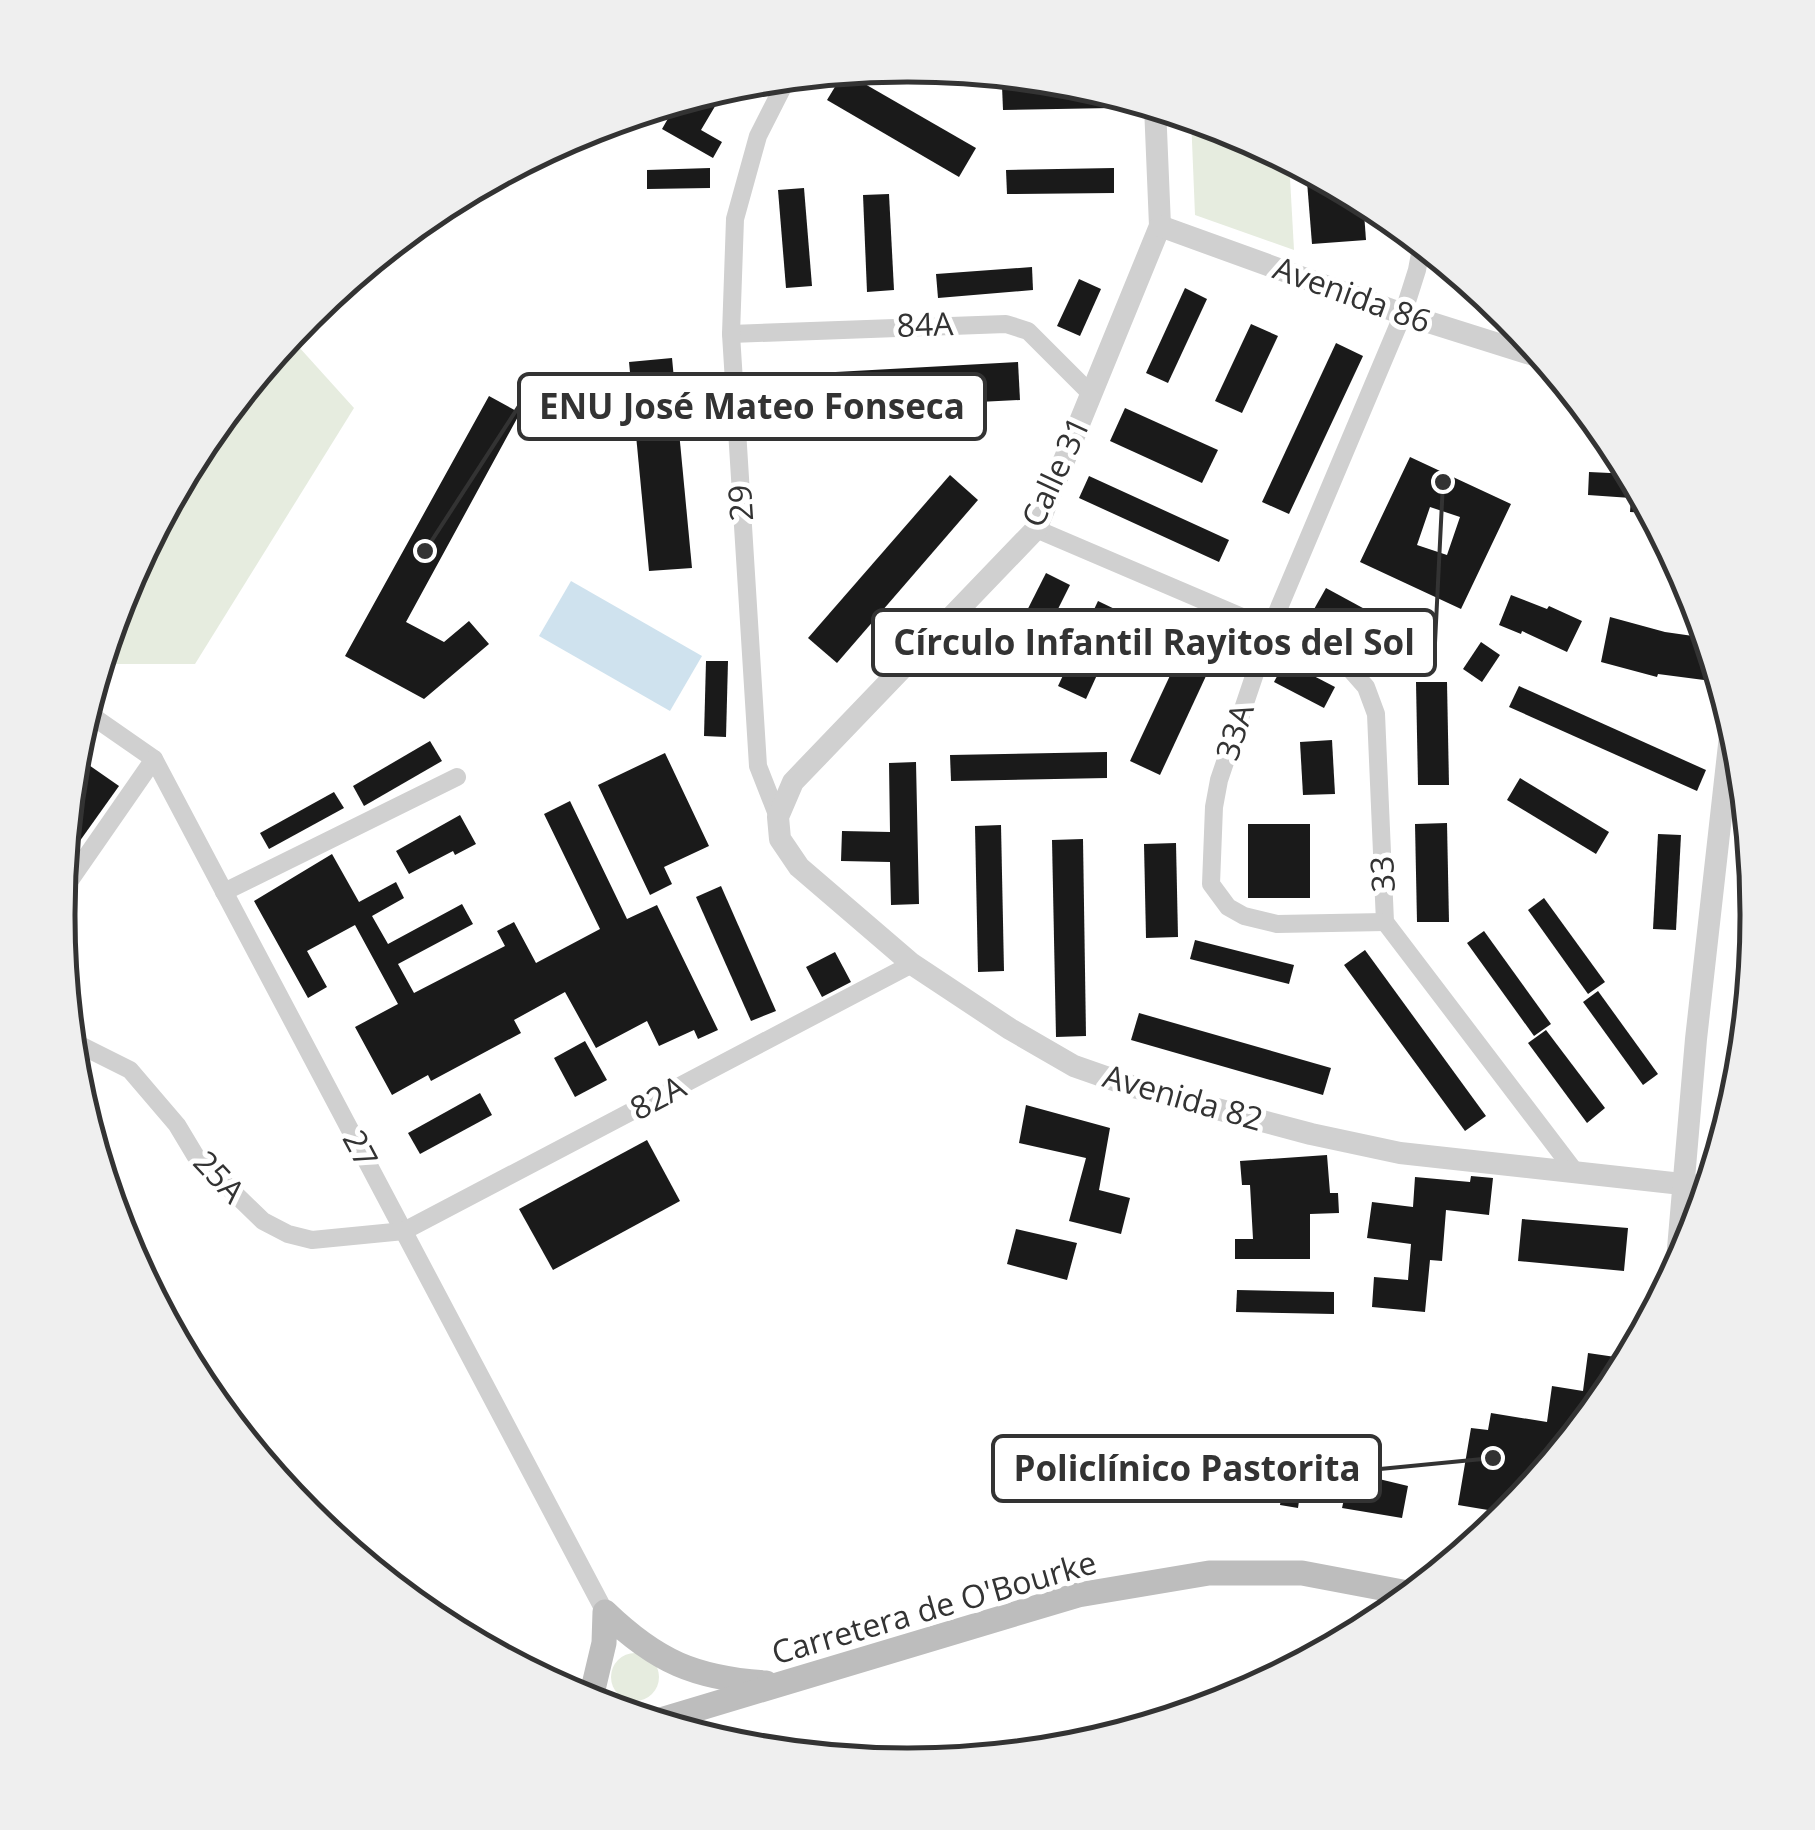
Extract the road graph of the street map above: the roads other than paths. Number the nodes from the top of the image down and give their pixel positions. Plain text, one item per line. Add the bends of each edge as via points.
1 (780, 93) edge
2 (1155, 121) edge
3 (1160, 226) junction
4 (1420, 259) edge
5 (1403, 314) junction
6 (730, 334) junction
7 (1519, 350) edge
8 (1092, 395) junction
9 (1036, 529) junction
10 (1270, 629) junction
11 (98, 720) edge
12 (154, 760) junction
13 (1726, 767) edge
14 (457, 777) dead end
15 (778, 817) junction
16 (77, 871) edge
17 (224, 892) junction
18 (1386, 922) junction
19 (912, 964) junction
20 (86, 1048) edge
21 (1576, 1173) junction
22 (1684, 1184) junction
23 (1695, 1185) edge
24 (1680, 1225) edge
25 (404, 1232) junction
26 (1393, 1590) edge
27 (605, 1612) junction
28 (680, 1668) junction
29 (786, 1685) junction
30 (595, 1686) edge
31 (668, 1712) edge
32 (679, 1715) edge

1 - 6 street, 29 via 758,136 735,219
2 - 3 street, Calle 31
3 - 5 street, Avenida 86
3 - 8 street, Calle 31
4 - 5 street, 33A
5 - 7 street, Avenida 86
5 - 10 street, 33A
6 - 8 street, 84A via 1006,324 1028,331
6 - 15 street, 29 via 758,766
8 - 9 street, Calle 31
9 - 10 street, 33
9 - 15 street, Calle 31 via 793,782
10 - 18 street, 33 via 1351,670 1366,687 1376,714
10 - 18 street, 33A via 1219,780 1211,884 1228,907 1277,924
11 - 12 street, 27
12 - 16 street
12 - 17 street, 27
13 - 22 street
14 - 17 street
15 - 19 street, Avenida 82 via 780,839 799,866
17 - 25 street, 27
18 - 21 street, 33
19 - 21 street, Avenida 82 via 1060,1058 1134,1086 1359,1145
19 - 25 street, 82A
20 - 25 street, 25A via 130,1070 196,1155 263,1221 312,1240
21 - 22 street, Avenida 82
22 - 23 street, Avenida 82
22 - 24 street
25 - 27 street, 27
26 - 29 main road, Carretera de O'Bourke via 1302,1573 1210,1573 1078,1595
27 - 28 main road
27 - 30 main road
28 - 29 main road
28 - 31 main road via 676,1704
29 - 32 main road, Carretera de O'Bourke

